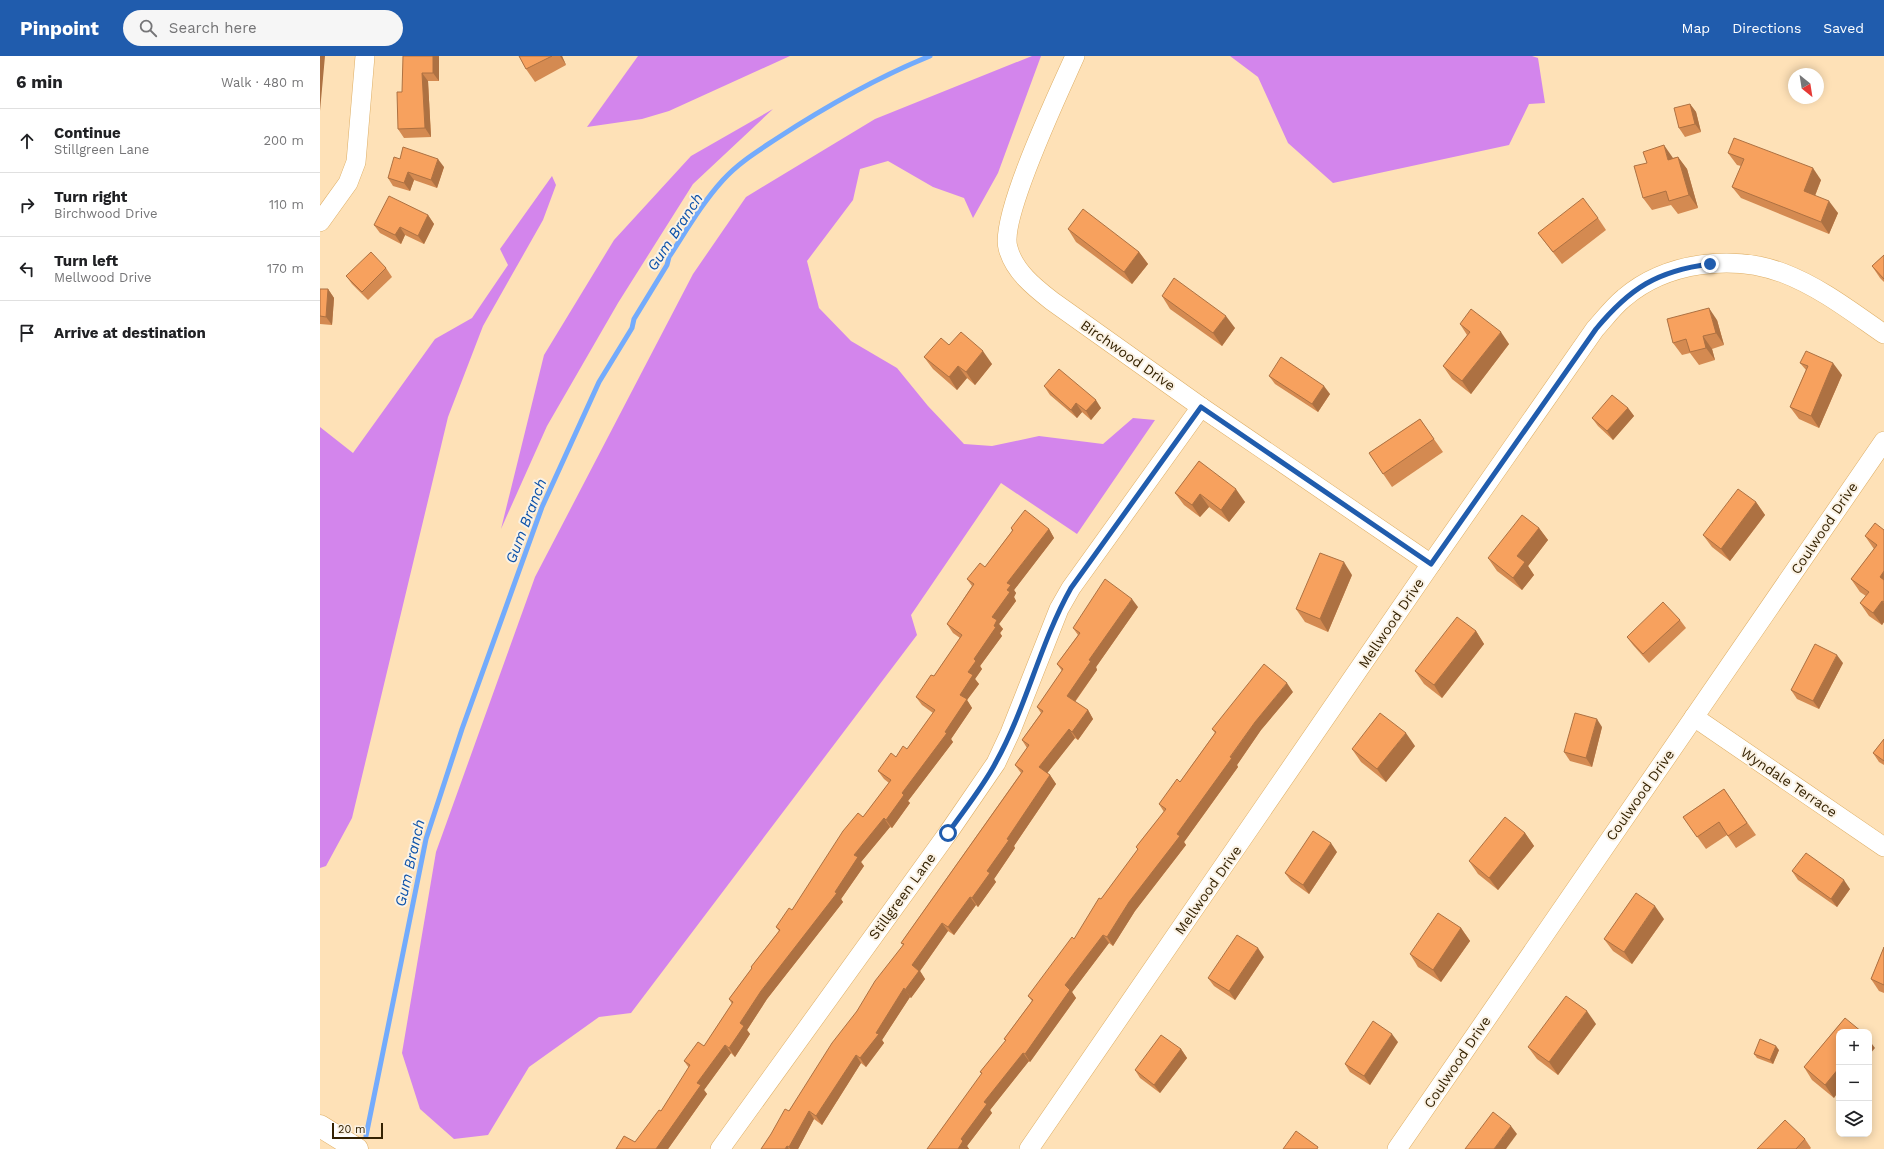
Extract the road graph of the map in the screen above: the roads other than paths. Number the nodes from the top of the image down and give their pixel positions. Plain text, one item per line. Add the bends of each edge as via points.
1 (365, 56) edge
2 (1075, 56) edge
3 (320, 222) edge
4 (1884, 334) edge
5 (1201, 407) junction
6 (1884, 442) edge
7 (1431, 564) junction
8 (1694, 717) junction
9 (1884, 847) edge
10 (320, 1126) edge
11 (357, 1149) edge
12 (720, 1149) edge
13 (1029, 1149) edge
14 (1397, 1149) edge

1 - 3 street via 356,162 348,182
2 - 5 street, Birchwood Drive via 1020,185 1008,223 1007,247 1020,272 1036,288
4 - 7 street, Mellwood Drive via 1832,298 1802,281 1771,269 1742,264 1710,264 1665,274 1639,287 1625,297 1596,329
5 - 7 street, Birchwood Drive
5 - 12 street, Stillgreen Lane via 1071,588 1059,609 996,763
6 - 8 street, Coulwood Drive
7 - 13 street, Mellwood Drive
8 - 9 street, Wyndale Terrace
8 - 14 street, Coulwood Drive
10 - 11 street

